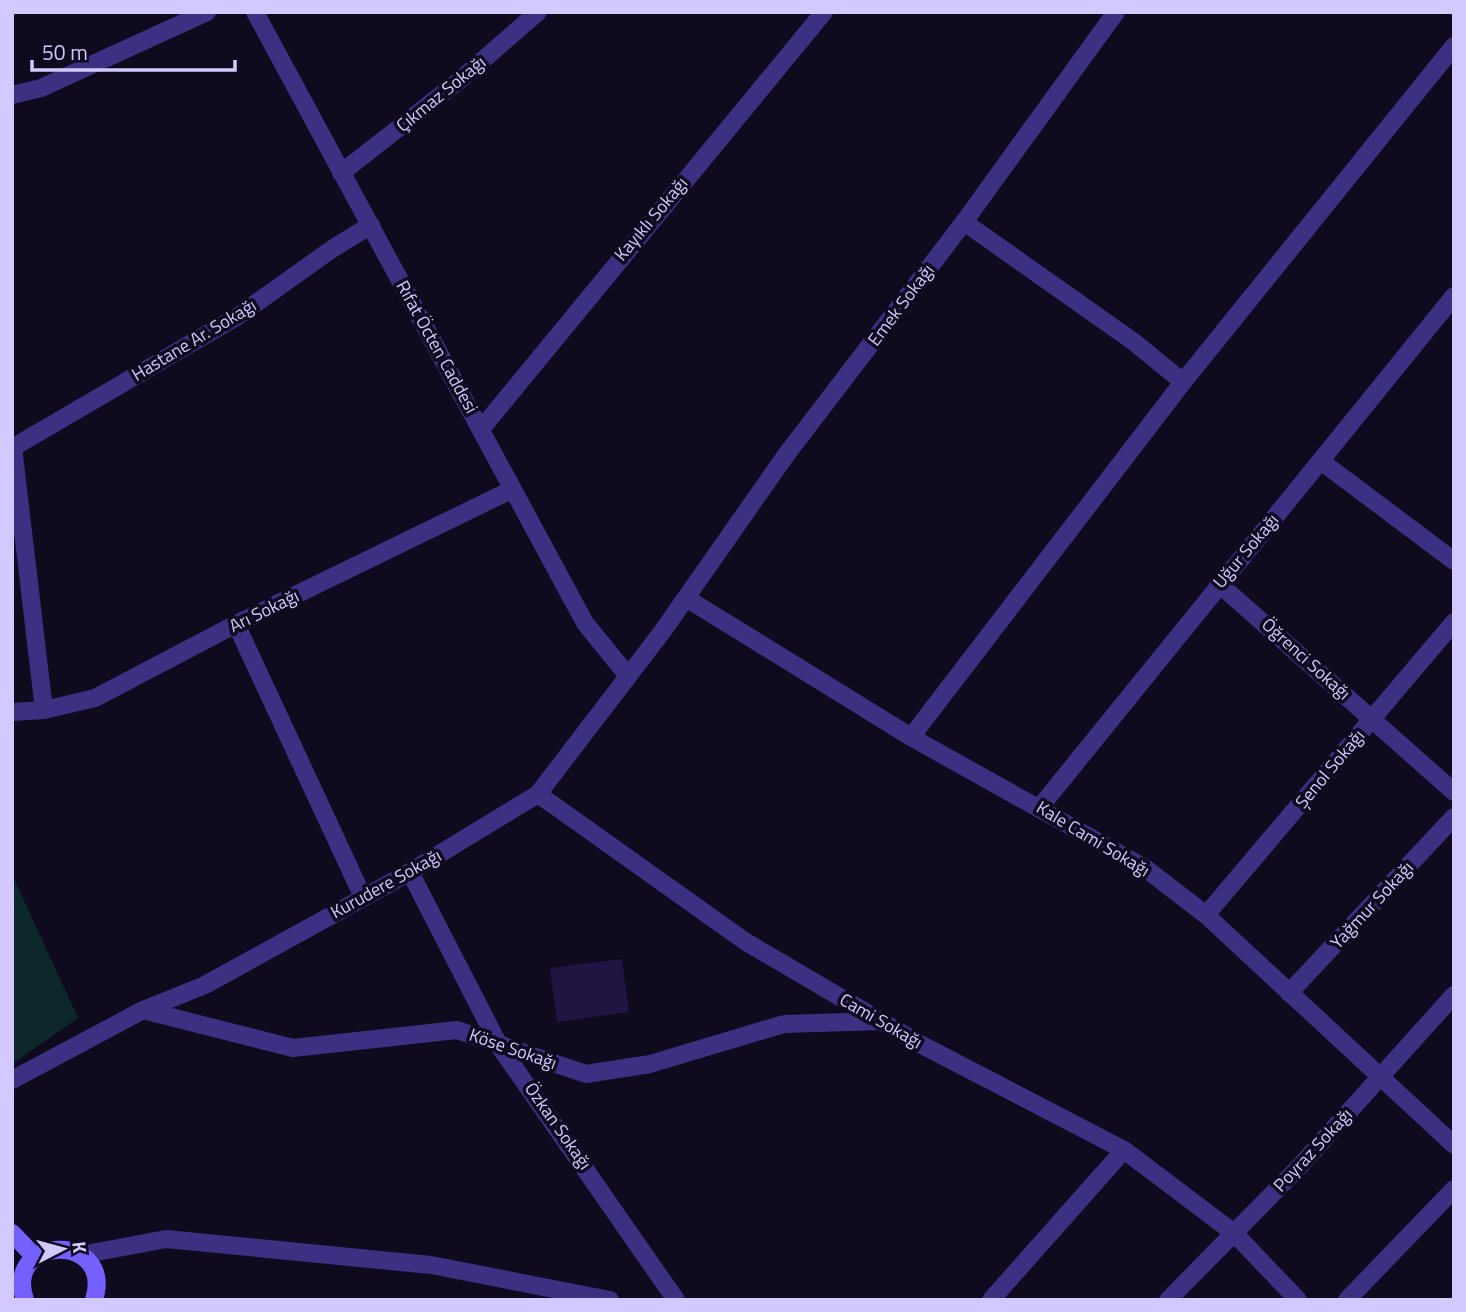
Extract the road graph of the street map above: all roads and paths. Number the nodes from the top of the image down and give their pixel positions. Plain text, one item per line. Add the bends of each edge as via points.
1 (207, 12) edge
2 (255, 12) edge
3 (538, 12) edge
4 (824, 12) edge
5 (1116, 12) edge
6 (1454, 46) edge
7 (12, 95) edge
8 (341, 173) junction
9 (964, 222) junction
10 (371, 225) junction
11 (1454, 296) edge
12 (1183, 382) junction
13 (482, 428) junction
14 (13, 447) edge
15 (1322, 462) junction
16 (511, 490) junction
17 (1454, 561) edge
18 (1218, 583) junction
19 (686, 598) junction
20 (1454, 622) edge
21 (236, 624) junction
22 (628, 676) junction
23 (44, 710) junction
24 (12, 712) edge
25 (1373, 719) junction
26 (911, 737) junction
27 (1454, 792) edge
28 (538, 794) junction
29 (1040, 807) junction
30 (1454, 817) edge
31 (410, 872) junction
32 (363, 897) junction
33 (1206, 915) junction
34 (1289, 993) junction
35 (1454, 995) edge
36 (143, 1010) junction
37 (882, 1021) junction
38 (500, 1047) junction
39 (1381, 1077) junction
40 (12, 1080) edge
41 (1454, 1145) edge
42 (1124, 1150) junction
43 (1454, 1189) edge
44 (12, 1233) edge
45 (1234, 1233) junction
46 (81, 1255) junction
47 (36, 1257) junction
48 (25, 1300) edge
49 (94, 1300) edge
50 (610, 1300) edge
51 (676, 1300) edge
52 (991, 1300) edge
53 (1168, 1300) edge
54 (1298, 1300) edge
55 (1347, 1300) edge

1 - 7 street via 41,88
2 - 8 street, Rıfat Öcten Caddesi
3 - 8 street, Çıkmaz Sokağı
4 - 13 street, Kayıklı Sokağı
5 - 9 street, Emek Sokağı
6 - 12 street
8 - 10 street, Rıfat Öcten Caddesi
9 - 12 street
9 - 19 street, Emek Sokağı via 786,455
10 - 13 street, Rıfat Öcten Caddesi
10 - 14 street, Hastane Ar. Sokağı via 237,316
11 - 15 street, Uğur Sokağı
12 - 26 street
13 - 16 street, Rıfat Öcten Caddesi
14 - 23 street
15 - 17 street
15 - 18 street, Uğur Sokağı
16 - 21 street, Arı Sokağı
16 - 22 street, Rıfat Öcten Caddesi via 585,623
18 - 25 street, Öğrenci Sokağı
18 - 29 street, Uğur Sokağı
19 - 22 street, Kurudere Sokağı
19 - 26 street, Kale Cami Sokağı
20 - 25 street, Şenol Sokağı
21 - 23 street, Arı Sokağı via 95,698
21 - 32 street
22 - 28 street, Kurudere Sokağı
23 - 24 street, Arı Sokağı
25 - 27 street, Öğrenci Sokağı
25 - 33 street, Şenol Sokağı
26 - 29 street, Kale Cami Sokağı
28 - 31 street, Kurudere Sokağı
28 - 37 street, Cami Sokağı via 746,942
29 - 33 street, Kale Cami Sokağı via 1144,868
30 - 34 street, Yağmur Sokağı
31 - 32 street, Kurudere Sokağı
31 - 38 street, Özkan Sokağı
32 - 36 street, Kurudere Sokağı via 205,985
33 - 34 street, Kale Cami Sokağı
34 - 39 street, Kale Cami Sokağı
35 - 39 street, Poyraz Sokağı
36 - 38 street, Köse Sokağı via 293,1048 457,1030
36 - 40 street, Kurudere Sokağı
37 - 38 street, Köse Sokağı via 784,1024 650,1064 586,1074
37 - 42 street, Cami Sokağı
38 - 51 street, Özkan Sokağı
39 - 41 street, Kale Cami Sokağı
39 - 45 street, Poyraz Sokağı
42 - 45 street, Cami Sokağı
42 - 52 street
43 - 55 street
44 - 47 street
45 - 53 street, Poyraz Sokağı
45 - 54 street, Cami Sokağı
46 - 47 street via 58,1248
46 - 49 street via 95,1274
46 - 50 street via 166,1239 431,1265
47 - 48 street via 22,1278

